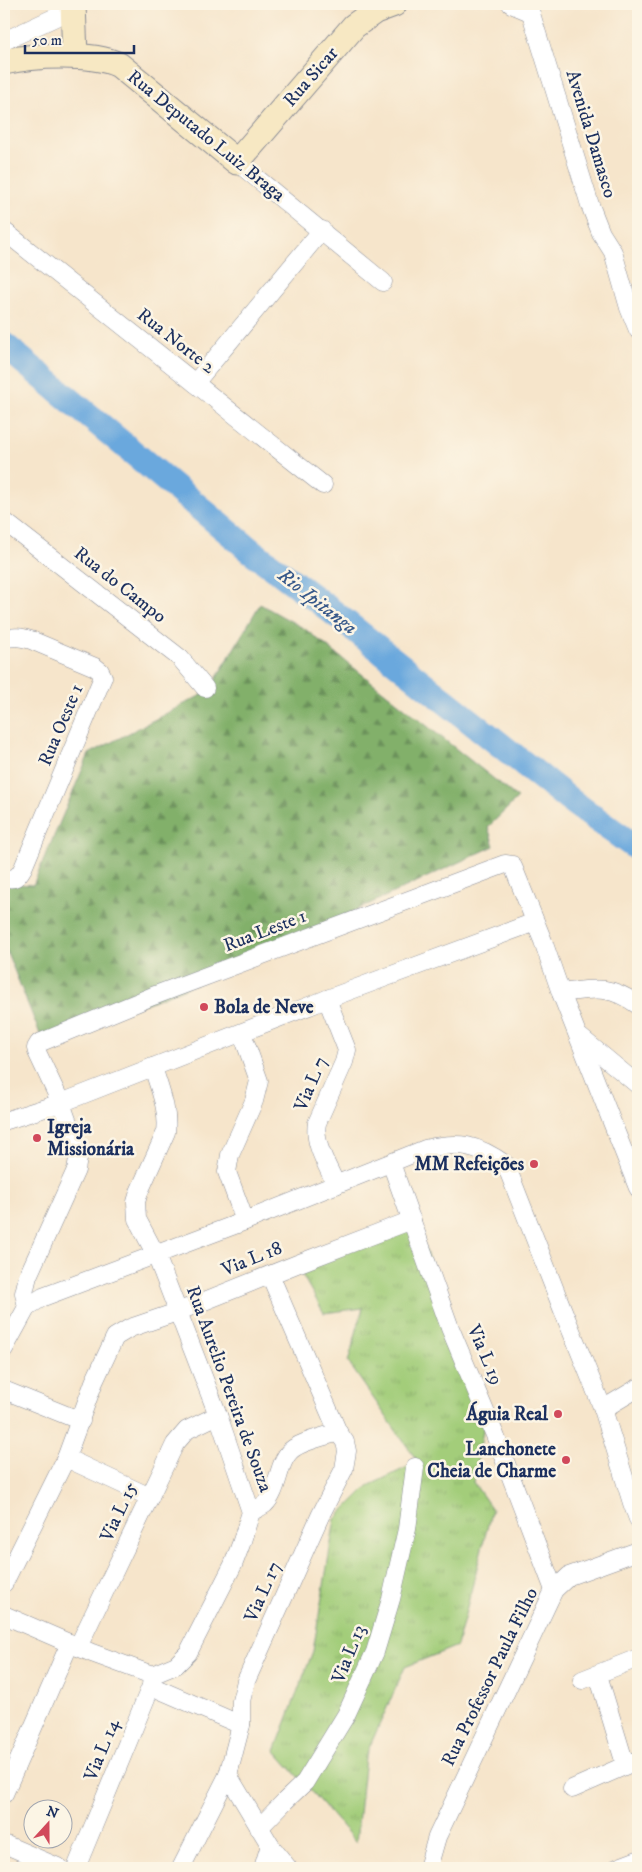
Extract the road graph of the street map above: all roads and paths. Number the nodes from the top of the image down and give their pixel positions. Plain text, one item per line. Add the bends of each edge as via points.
1 (394, 4) edge
2 (510, 4) edge
3 (73, 6) edge
4 (529, 8) edge
5 (4, 41) edge
6 (75, 56) junction
7 (4, 62) edge
8 (238, 162) junction
9 (322, 230) junction
10 (4, 231) edge
11 (384, 282) dead end
12 (638, 330) edge
13 (195, 383) junction
14 (323, 485) dead end
15 (4, 521) edge
16 (4, 639) edge
17 (205, 688) dead end
18 (4, 877) edge
19 (535, 922) junction
20 (561, 993) junction
21 (327, 999) junction
22 (638, 1005) edge
23 (242, 1033) junction
24 (578, 1035) junction
25 (153, 1067) junction
26 (638, 1085) edge
27 (61, 1103) junction
28 (4, 1121) edge
29 (391, 1163) junction
30 (336, 1185) junction
31 (638, 1188) edge
32 (412, 1220) junction
33 (245, 1221) junction
34 (156, 1255) junction
35 (270, 1275) junction
36 (26, 1307) junction
37 (177, 1312) junction
38 (4, 1349) edge
39 (638, 1388) edge
40 (4, 1390) edge
41 (603, 1409) junction
42 (218, 1415) junction
43 (81, 1421) junction
44 (338, 1432) junction
45 (66, 1458) junction
46 (415, 1467) dead end
47 (150, 1497) junction
48 (636, 1508) edge
49 (252, 1512) junction
50 (638, 1551) edge
51 (4, 1583) edge
52 (554, 1590) junction
53 (4, 1615) edge
54 (74, 1645) junction
55 (638, 1658) edge
56 (151, 1681) junction
57 (241, 1725) junction
58 (632, 1762) edge
59 (228, 1775) junction
60 (572, 1789) dead end
61 (4, 1794) edge
62 (259, 1828) junction
63 (4, 1844) edge
64 (270, 1845) junction
65 (638, 1860) edge
66 (60, 1868) edge
67 (76, 1868) edge
68 (182, 1868) edge
69 (263, 1868) edge
70 (288, 1868) edge
71 (428, 1868) edge
72 (620, 1868) edge

1 - 8 street, Rua Sicar via 375,11 354,26
2 - 4 street
3 - 5 street
3 - 6 street
4 - 12 street, Avenida Damasco via 590,205 613,252
6 - 7 street, Rua Deputado Luiz Braga
6 - 8 street, Rua Deputado Luiz Braga via 100,58 119,65
8 - 9 street, Rua Deputado Luiz Braga
9 - 11 street, Rua Deputado Luiz Braga
9 - 13 street
10 - 13 street, Rua Norte 2
13 - 14 street, Rua Norte 2
15 - 17 street, Rua do Campo via 180,658
16 - 18 street, Rua Oeste 1 via 22,637 32,640 95,668 100,671 103,682 24,868 16,878
19 - 20 street
19 - 21 street
19 - 27 street, Rua Leste 1 via 514,869 505,864 215,973 39,1043 37,1052
20 - 22 street via 598,989 612,991
20 - 24 street
21 - 23 street
21 - 30 street, Via L 7 via 347,1050 315,1130 316,1140
23 - 25 street
23 - 33 street via 259,1081 254,1101 230,1155 227,1172
24 - 26 street
24 - 31 street
25 - 27 street
25 - 34 street, Rua Aurelio Pereira de Souza via 167,1116 166,1132 146,1174 136,1210 137,1219
27 - 28 street
27 - 36 street via 79,1153 78,1162 28,1276 24,1293
29 - 30 street
29 - 32 street, Via L 19
29 - 41 street via 425,1149 456,1145 490,1153 506,1165
30 - 33 street
32 - 35 street, Via L 18
32 - 52 street, Via L 19 via 450,1328
33 - 34 street
34 - 36 street via 43,1297
34 - 37 street, Rua Aurelio Pereira de Souza
35 - 37 street, Via L 18
35 - 44 street, Via L 17
36 - 38 street
37 - 42 street, Rua Aurelio Pereira de Souza
37 - 43 street, Via L 18 via 130,1328 115,1337 94,1382
39 - 41 street
40 - 43 street
41 - 48 street
42 - 47 street, Via L 15 via 187,1430 179,1438
42 - 49 street, Rua Aurelio Pereira de Souza
43 - 45 street
44 - 49 street via 293,1448 284,1461 271,1496
44 - 57 street, Via L 17 via 347,1451 344,1468 246,1681 241,1701
45 - 47 street
45 - 51 street
46 - 62 street, Via L 13 via 407,1529 375,1652 346,1714 305,1782
47 - 54 street, Via L 15
49 - 56 street, Rua Aurelio Pereira de Souza via 233,1565 188,1653
50 - 52 street, Rua Professor Paula Filho via 569,1576
52 - 71 street, Rua Professor Paula Filho via 437,1837
53 - 54 street
54 - 56 street
54 - 61 street
55 - 58 street via 590,1678
56 - 57 street
56 - 67 street, Via L 14
57 - 59 street, Via L 17
58 - 60 street
59 - 62 street
59 - 68 street, Via L 17
62 - 64 street
63 - 66 street
64 - 69 street
64 - 70 street
65 - 72 street

